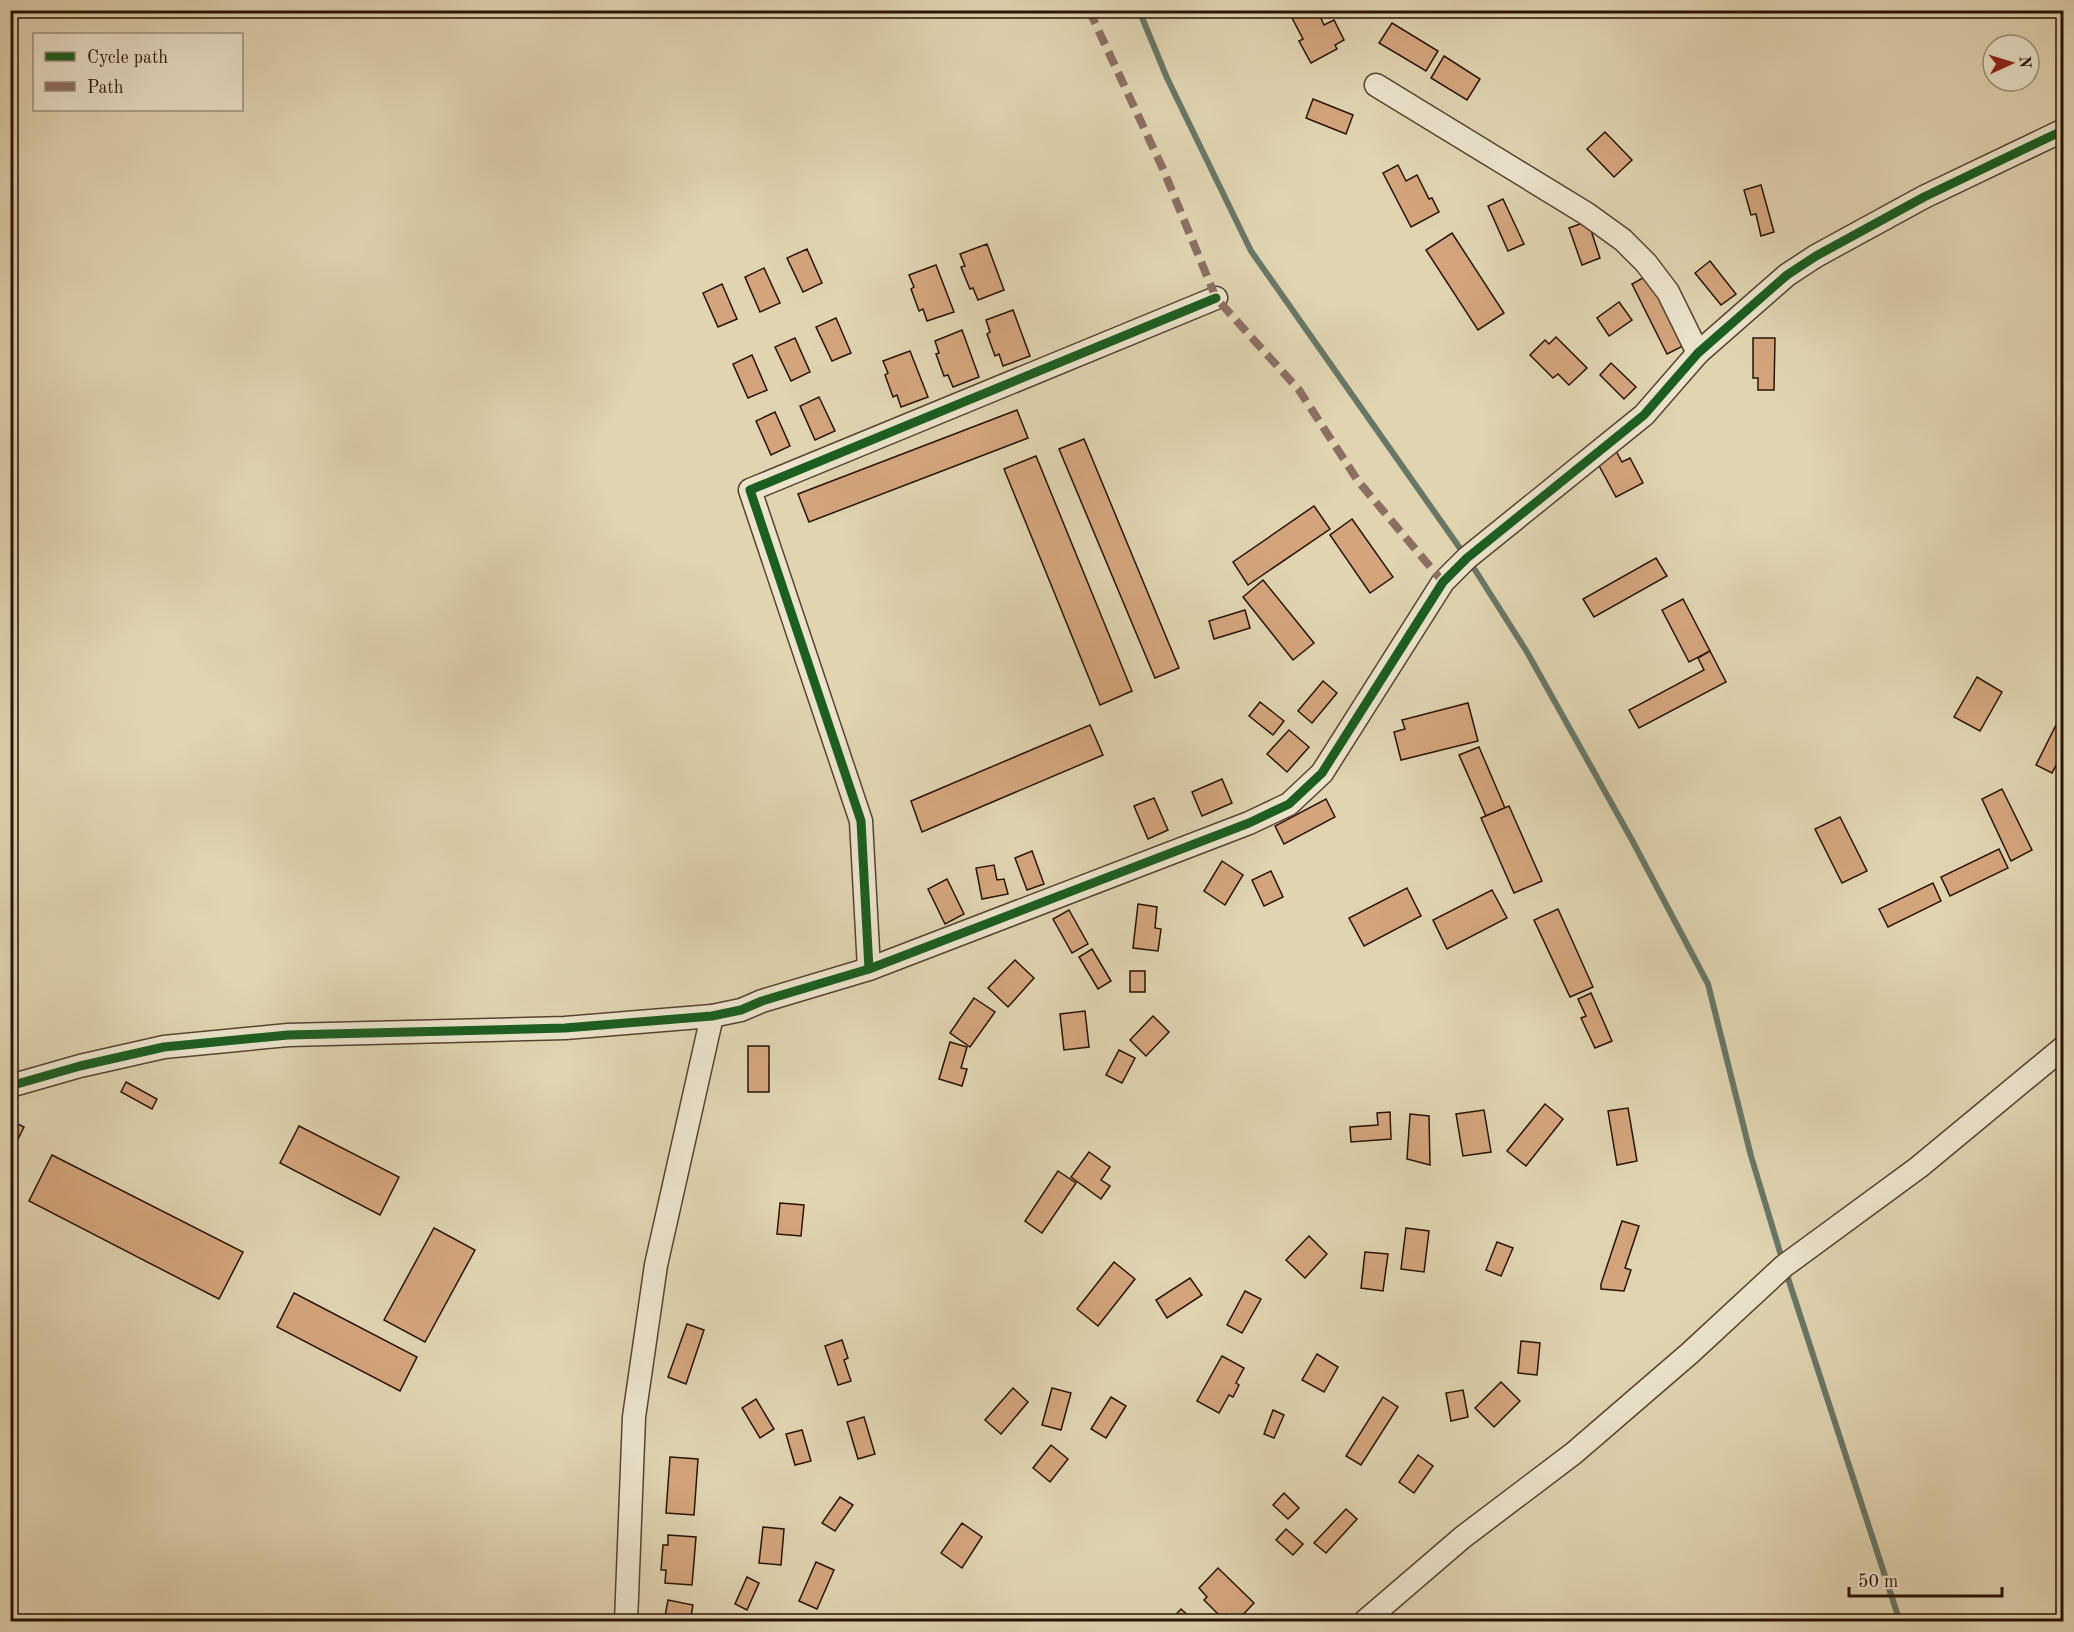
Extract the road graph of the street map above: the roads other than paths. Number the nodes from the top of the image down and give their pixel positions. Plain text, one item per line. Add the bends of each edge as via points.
1 (1376, 85) dead end
2 (2064, 130) edge
3 (1216, 298) dead end
4 (1698, 353) junction
5 (869, 969) junction
6 (712, 1017) junction
7 (2064, 1047) edge
8 (10, 1086) edge
9 (626, 1622) edge
10 (1364, 1622) edge

1 - 4 street via 1623,240 1668,292
2 - 4 street via 1924,197 1816,256 1787,275
3 - 5 street via 750,490 861,821
4 - 5 street via 1644,415 1467,558 1443,582 1322,773 1289,804 1249,823
5 - 6 street
6 - 8 street via 565,1028 288,1035 164,1047
6 - 9 street via 656,1265 639,1382
7 - 10 street via 1919,1167 1784,1266 1574,1453 1463,1537

